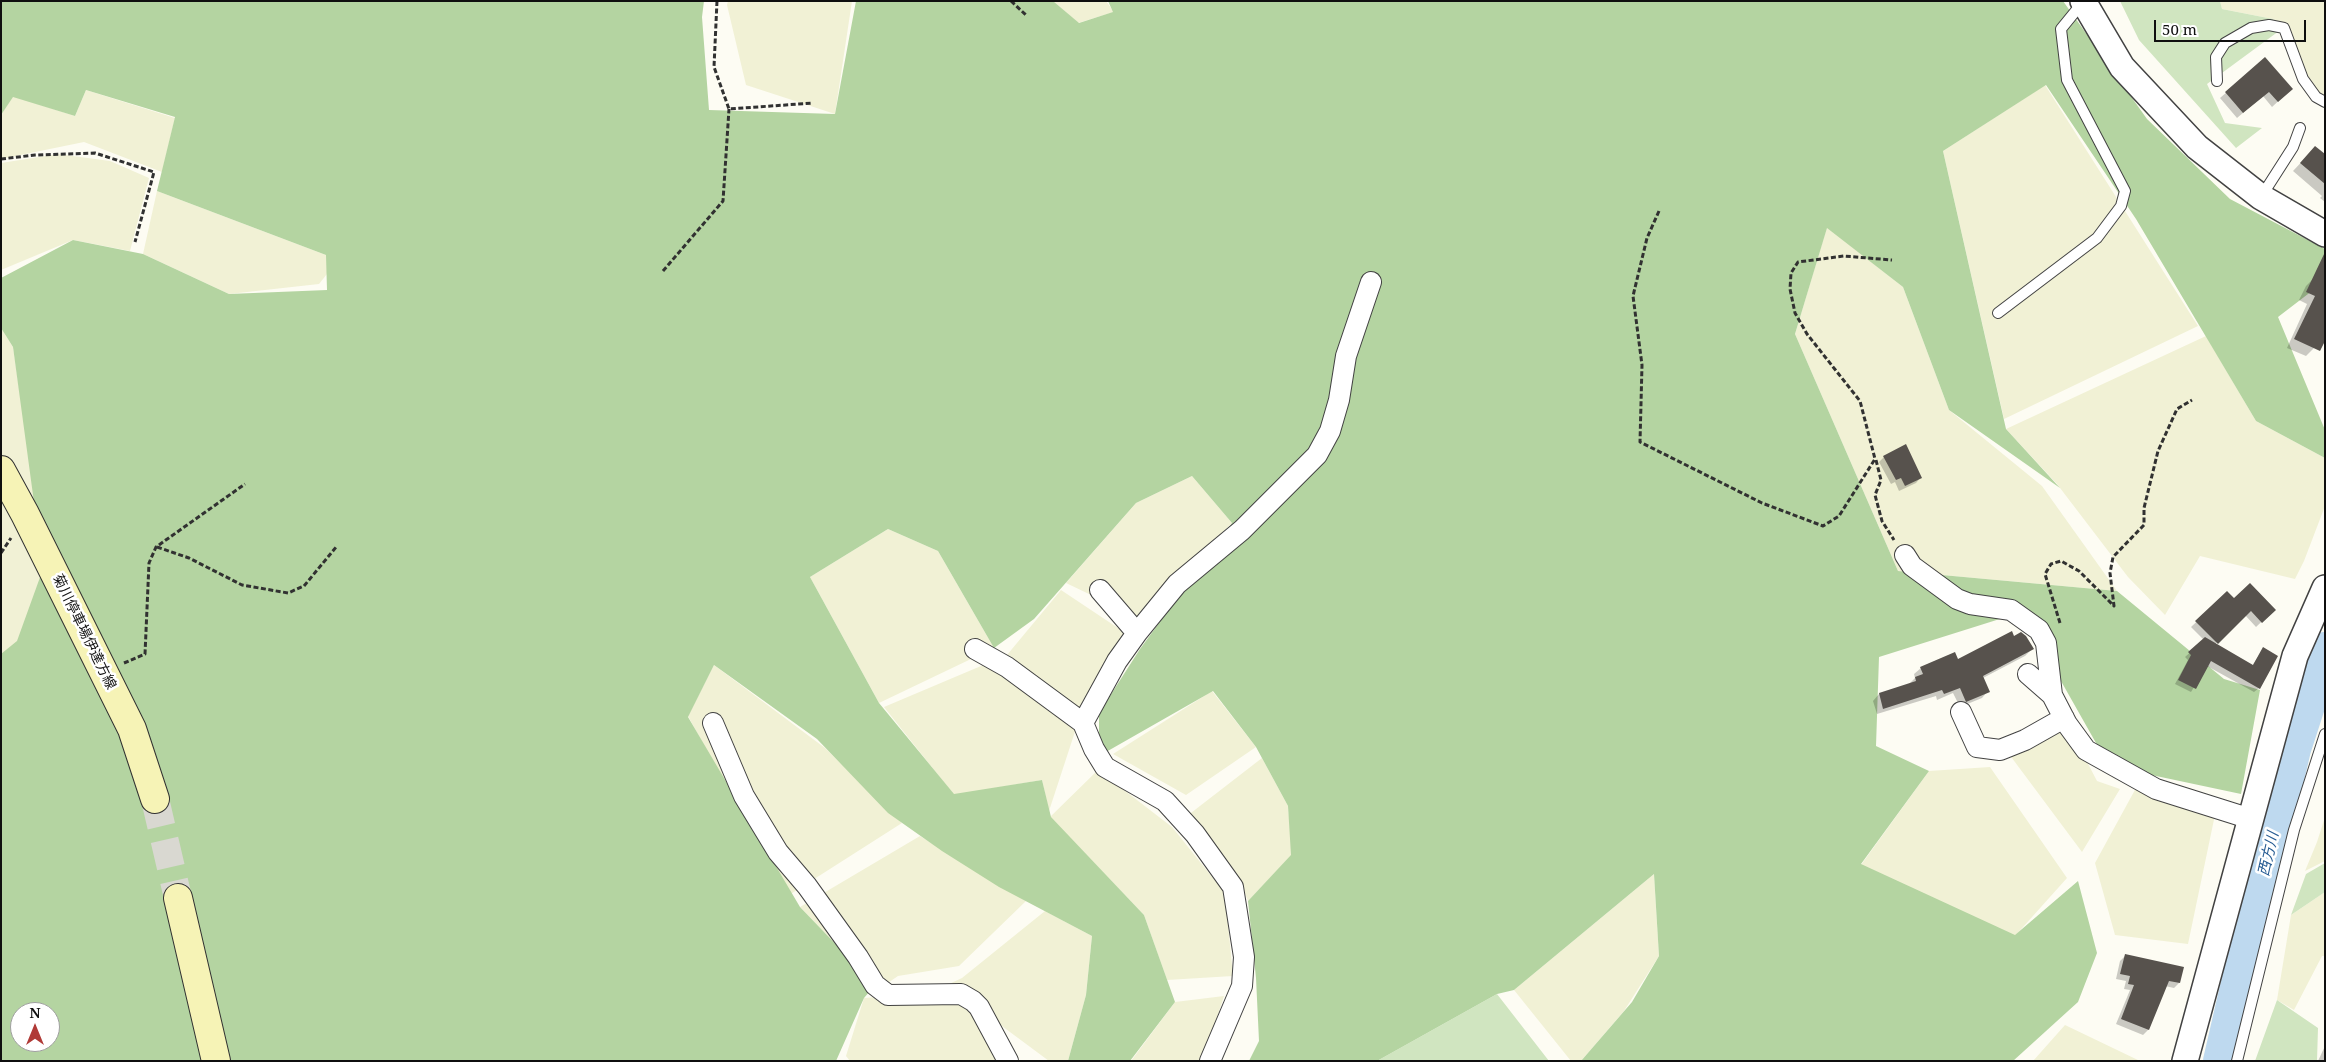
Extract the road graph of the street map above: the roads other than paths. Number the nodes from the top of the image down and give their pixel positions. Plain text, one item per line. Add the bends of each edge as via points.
1 (2083, 2) edge
2 (2217, 81) dead end
3 (2325, 102) edge
4 (2300, 128) dead end
5 (2261, 197) junction
6 (2325, 234) edge
7 (1371, 282) dead end
8 (1998, 313) dead end
9 (1, 470) edge
10 (1904, 555) road end
11 (2325, 588) edge
12 (1100, 590) dead end
13 (1137, 632) junction
14 (974, 648) dead end
15 (2028, 674) dead end
16 (2052, 695) junction
17 (1961, 712) dead end
18 (2064, 718) junction
19 (713, 723) dead end
20 (1083, 723) junction
21 (2325, 734) edge
22 (155, 799) tunnel mouth
23 (2251, 819) junction
24 (178, 898) tunnel mouth
25 (216, 1061) edge
26 (1008, 1061) edge
27 (1210, 1061) edge
28 (2185, 1061) edge
29 (2237, 1061) edge

1 - 5 street via 2122,67 2197,147
1 - 8 lane via 2061,29 2067,80 2125,191 2122,206 2097,238
2 - 3 lane via 2216,57 2225,43 2251,28 2269,25 2284,28 2303,79 2316,97
4 - 5 lane via 2293,147
5 - 6 street
7 - 13 street via 1346,356 1340,400 1330,431 1317,455 1242,530 1177,584
9 - 22 main road, 菊川停車場伊達方線 via 132,729
10 - 16 street via 1912,566 1958,599 2011,610 2039,630 2046,643
11 - 23 street via 2295,656
12 - 13 street
13 - 20 street
14 - 20 street via 1007,666
15 - 16 street
16 - 18 street
17 - 18 street via 1977,747 2000,750
18 - 23 street via 2086,750 2116,768 2156,789
19 - 26 street via 744,796 778,852 807,886 875,985 888,995 961,994 979,1007
20 - 27 street via 1105,767 1165,801 1195,834 1233,887 1244,957 1242,986
21 - 29 lane via 2294,830
23 - 28 street
24 - 25 main road

